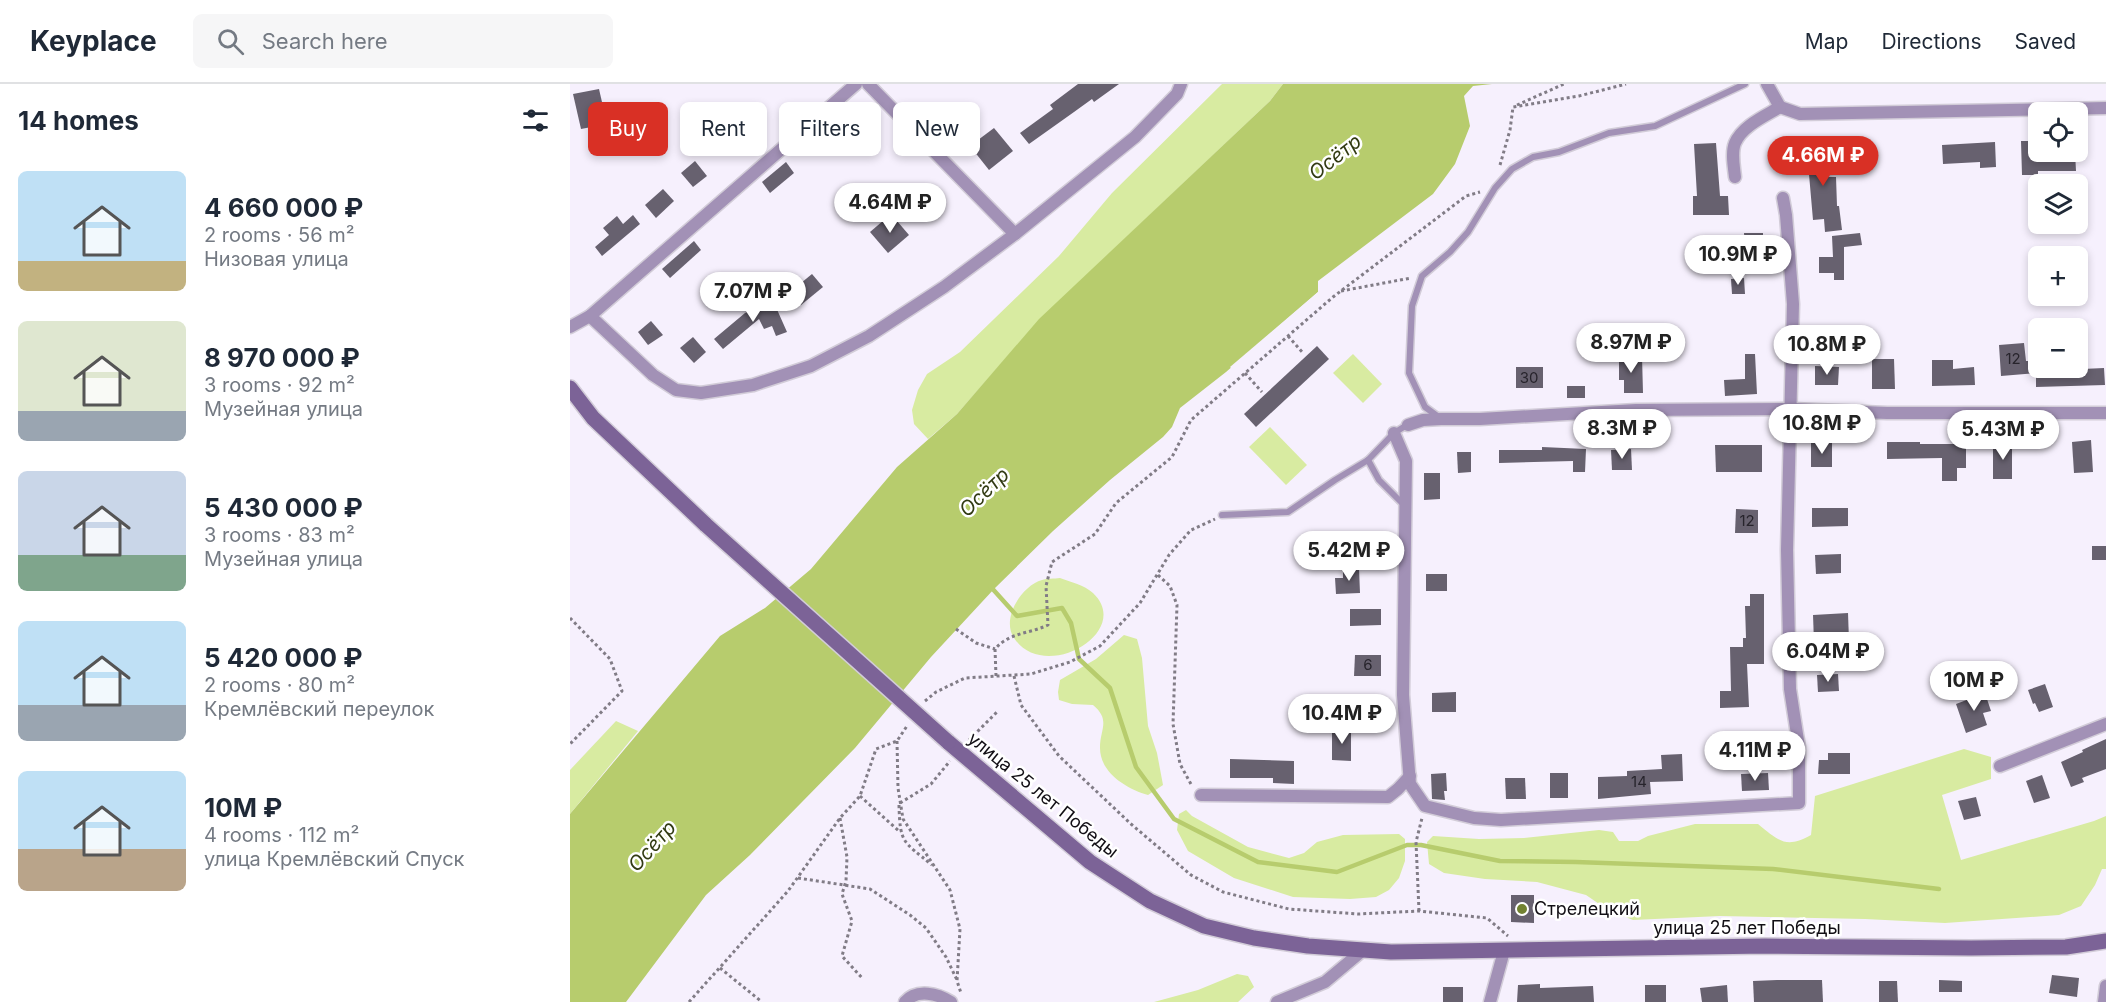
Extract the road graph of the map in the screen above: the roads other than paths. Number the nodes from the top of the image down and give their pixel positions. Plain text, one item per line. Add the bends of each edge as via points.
1 (855, 84) edge
2 (868, 84) edge
3 (1181, 84) edge
4 (1745, 84) edge
5 (1767, 84) edge
6 (1780, 107) junction
7 (2106, 108) edge
8 (1735, 177) dead end
9 (1783, 198) dead end
10 (1015, 234) junction
11 (590, 316) junction
12 (570, 327) edge
13 (570, 388) edge
14 (1792, 409) junction
15 (2106, 413) edge
16 (1441, 419) junction
17 (1408, 425) joint
18 (1394, 433) junction
19 (1368, 460) junction
20 (1405, 506) junction
21 (1222, 515) road end
22 (2106, 724) edge
23 (2000, 766) dead end
24 (1410, 780) junction
25 (1197, 791) road end
26 (2106, 941) edge
27 (1511, 950) junction
28 (1362, 951) junction
29 (2106, 986) edge
30 (904, 1002) edge
31 (951, 1002) edge
32 (1277, 1002) edge
33 (1490, 1002) edge
34 (2104, 1002) edge

1 - 11 street
2 - 10 street
3 - 10 street via 1177,94 1135,137
4 - 16 lane via 1655,126 1609,133 1559,152 1533,157 1512,169 1495,188 1468,232 1422,276 1412,306 1409,373 1425,406
5 - 6 street
6 - 7 street via 1800,114
6 - 8 street via 1746,129 1735,143
9 - 14 street via 1793,304
10 - 11 street via 869,336 811,366 753,385 701,393 676,390 653,375
11 - 12 street
13 - 28 main road, улица 25 лет Победы, bridge via 593,418 706,525 953,746 1090,862 1150,901 1203,926 1254,938
14 - 15 street
14 - 16 street via 1636,410
14 - 24 street via 1787,561 1790,689 1799,747 1798,803 1501,820 1425,806
16 - 17 street
17 - 18 lane
18 - 19 lane
18 - 20 street via 1406,461
19 - 20 lane via 1379,480
19 - 21 lane via 1288,512
20 - 24 street via 1403,695
22 - 23 street
24 - 25 street via 1388,797
26 - 27 main road, улица 25 лет Победы via 2066,947
27 - 28 main road, улица 25 лет Победы
27 - 33 street
28 - 32 street via 1325,982
29 - 34 street
30 - 31 street via 926,993

